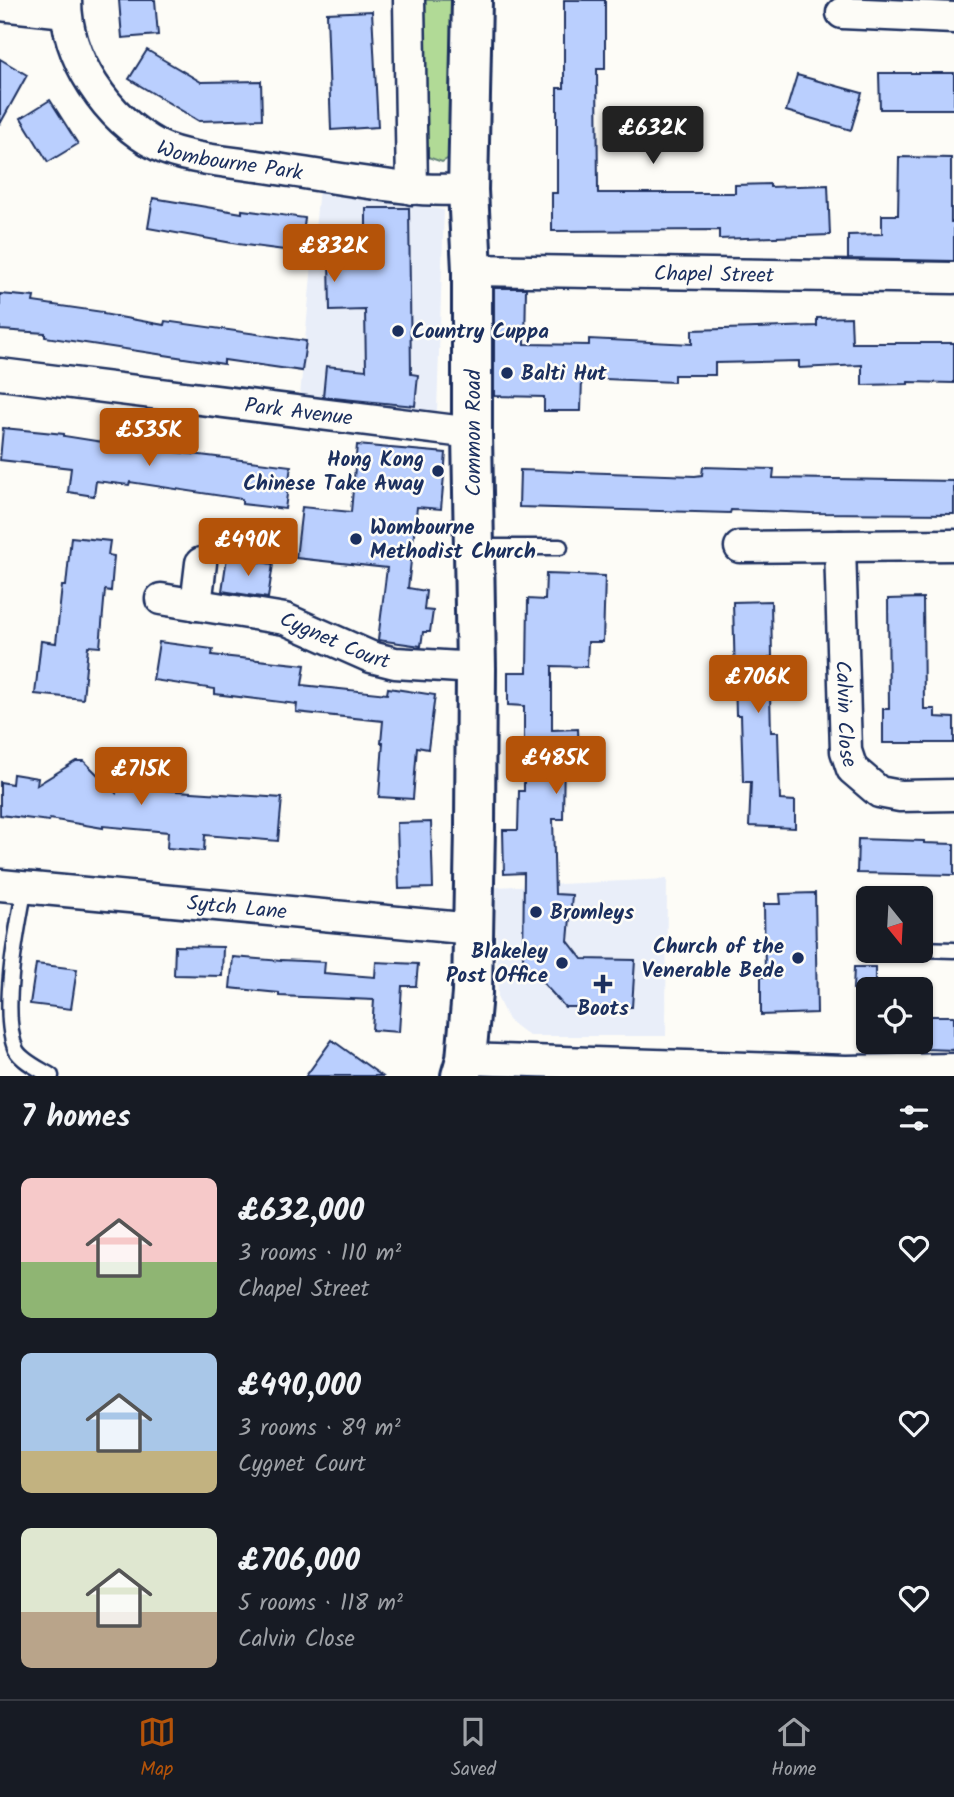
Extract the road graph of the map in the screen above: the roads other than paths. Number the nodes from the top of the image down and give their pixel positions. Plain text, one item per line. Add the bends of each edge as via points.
1 (409, 0) edge
2 (472, 0) edge
3 (0, 5) edge
4 (66, 6) edge
5 (842, 13) dead end
6 (954, 18) edge
7 (412, 189) junction
8 (468, 190) junction
9 (472, 270) junction
10 (954, 278) edge
11 (0, 374) edge
12 (472, 433) junction
13 (954, 545) edge
14 (474, 547) junction
15 (560, 547) dead end
16 (740, 547) dead end
17 (840, 547) junction
18 (201, 563) dead end
19 (161, 599) dead end
20 (196, 605) junction
21 (476, 668) junction
22 (954, 795) edge
23 (12, 886) edge
24 (472, 929) junction
25 (933, 950) edge
26 (954, 950) edge
27 (464, 1068) edge
28 (954, 1069) edge
29 (51, 1076) edge

1 - 7 street
2 - 8 street, Common Road
3 - 4 street, Wombourne Park
4 - 7 street, Wombourne Park via 78,58 90,82 139,133 160,147 228,162
5 - 6 street
7 - 8 street, Wombourne Park
8 - 9 street, Common Road
9 - 10 street, Chapel Street
9 - 12 street, Common Road
11 - 12 street, Park Avenue
12 - 14 street, Common Road
13 - 17 street
14 - 15 lane
14 - 21 street, Common Road
16 - 17 street
17 - 22 street, Calvin Close via 846,751 852,769 879,792
18 - 20 street
19 - 20 street, Cygnet Court
20 - 21 street, Cygnet Court via 285,619 371,657 396,663
21 - 24 street, Common Road
23 - 24 street, Sytch Lane
23 - 29 lane via 7,1026 16,1052
24 - 27 street, Common Road via 472,993
25 - 26 lane
27 - 28 street

